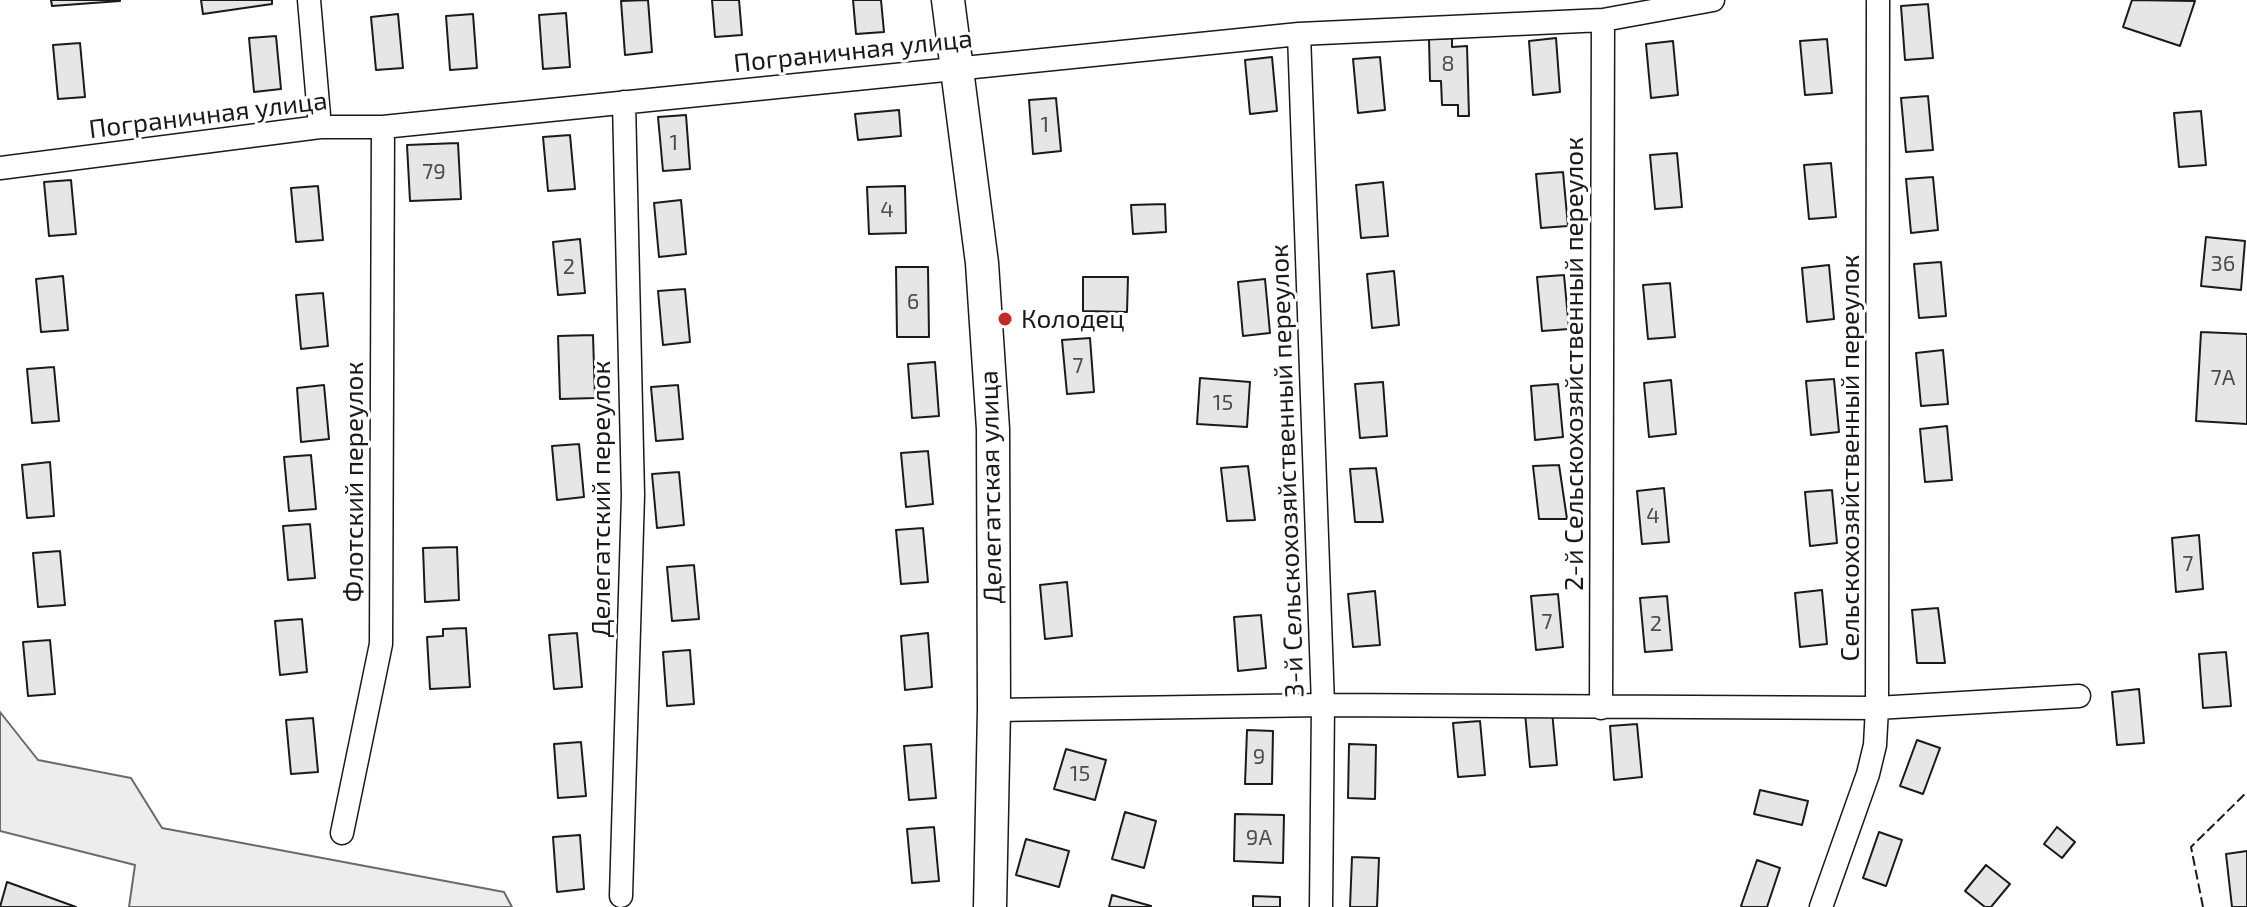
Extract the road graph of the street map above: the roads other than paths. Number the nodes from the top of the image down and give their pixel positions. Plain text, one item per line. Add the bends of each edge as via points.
1 (309, 0) edge
2 (948, 0) edge
3 (1713, 0) edge
4 (1878, 0) edge
5 (1603, 20) junction
6 (1299, 34) junction
7 (958, 69) junction
8 (624, 102) junction
9 (320, 127) junction
10 (383, 127) junction
11 (0, 168) edge
12 (2079, 696) dead end
13 (1323, 705) junction
14 (1601, 708) junction
15 (1877, 708) junction
16 (994, 710) junction
17 (342, 833) dead end
18 (621, 896) dead end
19 (990, 907) edge
20 (1321, 907) edge
21 (1821, 907) edge

1 - 9 street
2 - 7 street, Делегатская улица
3 - 5 street, Пограничная улица
4 - 15 street, Сельскохозяйственный переулок
5 - 6 street, Пограничная улица
5 - 14 street, 2-й Сельскохозяйственный переулок
6 - 7 street, Пограничная улица
6 - 13 street, 3-й Сельскохозяйственный переулок
7 - 8 street, Пограничная улица
7 - 16 street, Делегатская улица via 982,263 993,429
8 - 10 street, Пограничная улица
8 - 18 street, Делегатский переулок via 633,495
9 - 10 street, Пограничная улица
9 - 11 street, Пограничная улица
10 - 17 street, Флотский переулок via 381,644
12 - 15 street
13 - 14 street
13 - 16 street
13 - 20 street, 3-й Сельскохозяйственный переулок
14 - 15 street
15 - 21 street, Сельскохозяйственный переулок via 1868,774
16 - 19 street, Делегатская улица

